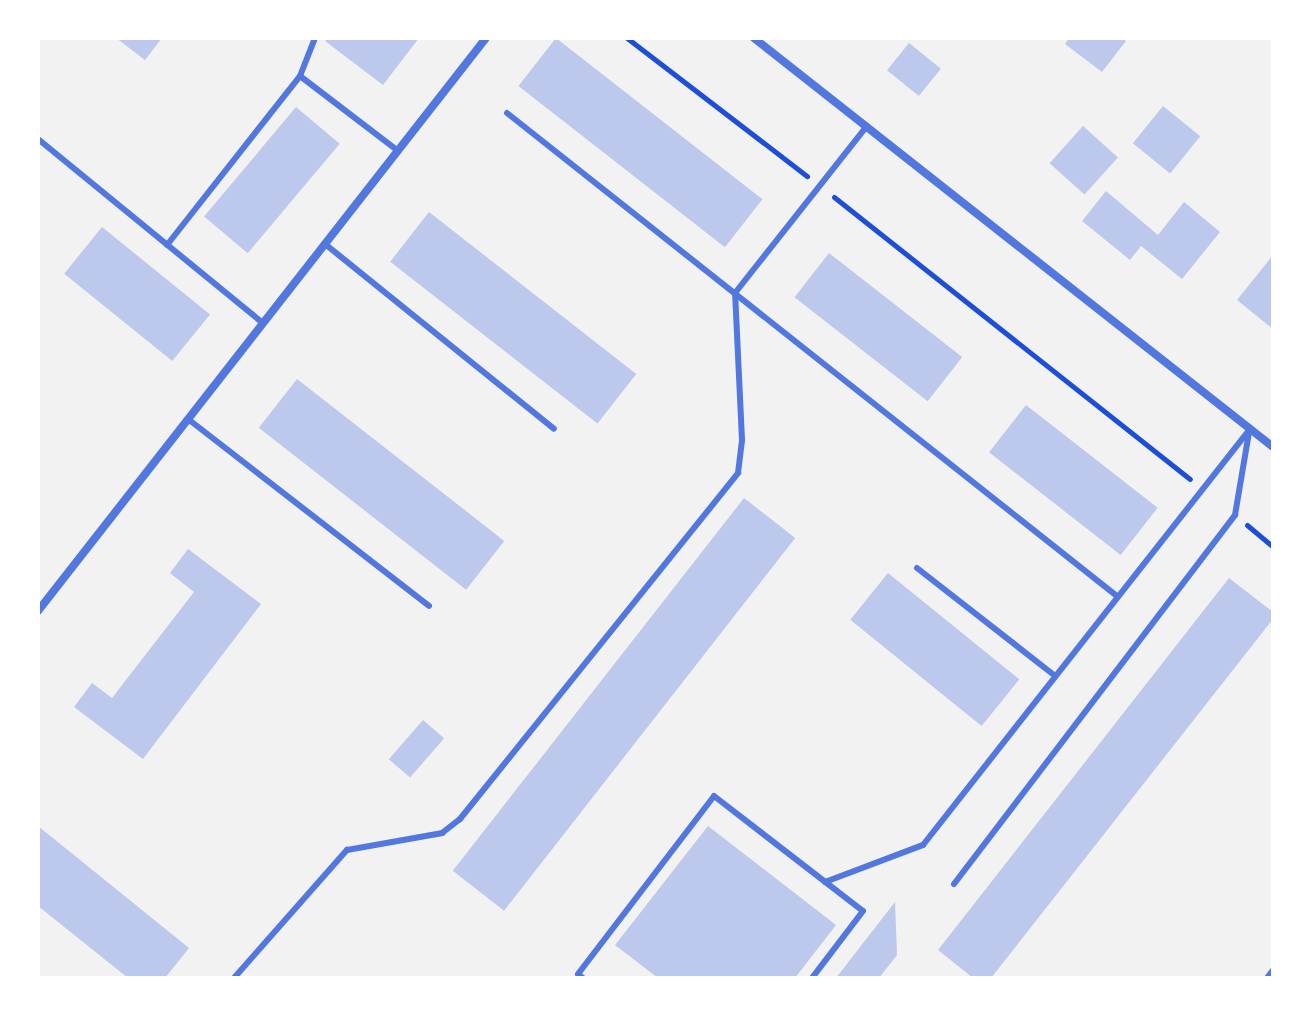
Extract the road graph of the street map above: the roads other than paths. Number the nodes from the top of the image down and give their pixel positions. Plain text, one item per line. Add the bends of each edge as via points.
1 (315, 38) edge
2 (486, 38) edge
3 (754, 38) edge
4 (300, 76) junction
5 (507, 113) dead end
6 (867, 126) junction
7 (38, 139) edge
8 (398, 151) junction
9 (325, 244) junction
10 (167, 245) junction
11 (735, 293) junction
12 (263, 323) junction
13 (188, 419) junction
14 (554, 429) dead end
15 (1250, 429) junction
16 (1273, 447) edge
17 (917, 568) dead end
18 (1118, 597) junction
19 (429, 606) dead end
20 (39, 608) edge
21 (1055, 676) junction
22 (825, 882) junction
23 (954, 884) dead end
24 (1273, 970) edge
25 (234, 978) edge
26 (583, 978) edge
27 (812, 978) edge
28 (1267, 978) edge

1 - 4 lane
2 - 8 street
3 - 6 street
4 - 8 lane
4 - 10 lane
5 - 11 lane
6 - 11 lane
6 - 15 street
7 - 10 lane
8 - 9 street
9 - 12 street
9 - 14 lane
10 - 12 lane
11 - 18 lane
11 - 25 lane via 742,440 738,473 460,819 442,833 347,850
12 - 13 street
13 - 19 lane
13 - 20 street
15 - 16 street
15 - 18 lane
15 - 23 lane via 1235,515
17 - 21 lane
18 - 21 lane
21 - 22 lane via 923,845
22 - 26 lane via 714,796 578,974
22 - 27 lane via 863,911
24 - 28 lane

